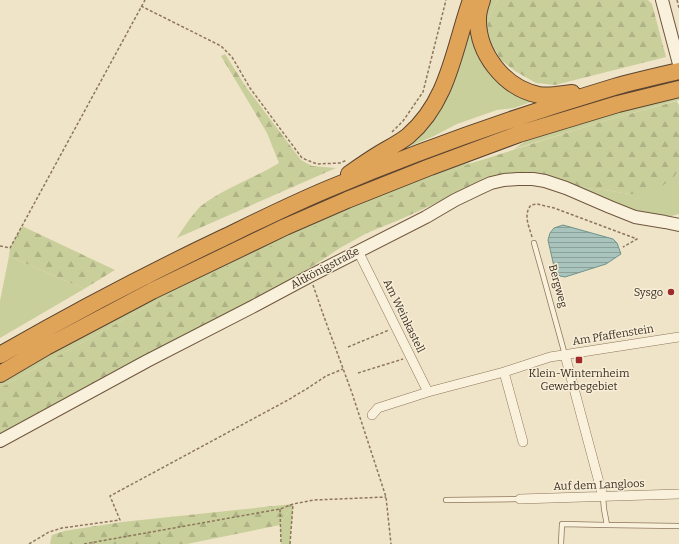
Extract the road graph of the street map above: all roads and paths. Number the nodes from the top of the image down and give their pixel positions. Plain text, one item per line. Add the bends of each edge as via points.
1 (145, 0) edge
2 (446, 0) edge
3 (471, 0) edge
4 (482, 0) edge
5 (662, 0) edge
6 (677, 0) edge
7 (141, 6) junction
8 (679, 8) edge
9 (679, 64) edge
10 (679, 71) edge
11 (616, 87) junction
12 (679, 89) edge
13 (390, 134) dead end
14 (352, 158) dead end
15 (327, 190) junction
16 (679, 220) edge
17 (665, 222) junction
18 (679, 225) edge
19 (534, 243) joint
20 (0, 246) edge
21 (623, 247) dead end
22 (363, 249) junction
23 (310, 276) junction
24 (396, 328) junction
25 (679, 337) edge
26 (348, 346) dead end
27 (0, 355) edge
28 (565, 355) junction
29 (410, 356) junction
30 (343, 369) junction
31 (504, 372) junction
32 (358, 373) dead end
33 (0, 374) edge
34 (428, 392) junction
35 (372, 415) dead end
36 (0, 441) edge
37 (523, 442) dead end
38 (679, 494) edge
39 (386, 497) junction
40 (603, 497) junction
41 (520, 499) joint
42 (446, 500) dead end
43 (293, 504) junction
44 (280, 509) junction
45 (607, 525) junction
46 (679, 526) edge
47 (29, 544) edge
48 (84, 544) edge
49 (281, 544) edge
50 (290, 544) edge
51 (391, 544) edge
52 (561, 544) edge

1 - 7 path
2 - 13 path via 423,92 403,121
3 - 15 highway via 450,69 434,106 423,121 408,136
4 - 11 highway via 478,19 484,49 501,75 517,87 539,95 554,96
5 - 9 street
6 - 8 path
7 - 14 path via 221,46 232,57 250,88 302,158 317,164 340,163
7 - 20 path via 10,248
10 - 11 highway
11 - 15 highway via 492,126
12 - 33 highway via 618,104 519,134 347,200 152,291
15 - 27 highway via 151,273
16 - 17 street, Altkönigstraße
17 - 18 street, Altkönigstraße
17 - 22 street, Altkönigstraße via 630,215 556,184 518,179 480,188
19 - 21 path via 527,217 528,209 537,204 637,239
19 - 28 lane, Bergweg
22 - 23 street, Altkönigstraße
22 - 24 street, Am Weinkastell
23 - 30 path
23 - 36 street, Altkönigstraße
24 - 26 path
24 - 29 street, Am Weinkastell
25 - 28 street, Am Pfaffenstein
28 - 31 street, Am Pfaffenstein
28 - 40 street, Bergweg
29 - 32 path
29 - 34 street, Am Weinkastell
30 - 39 path
30 - 47 path via 110,496 120,520 62,528
31 - 34 street
31 - 37 street
34 - 35 street via 378,408
38 - 40 street, Auf dem Langloos
39 - 43 path via 314,500
39 - 51 path
40 - 41 street, Auf dem Langloos
40 - 45 lane
41 - 42 lane
43 - 44 path
43 - 50 path
44 - 48 path
44 - 49 path
45 - 46 lane
45 - 52 lane via 562,524

